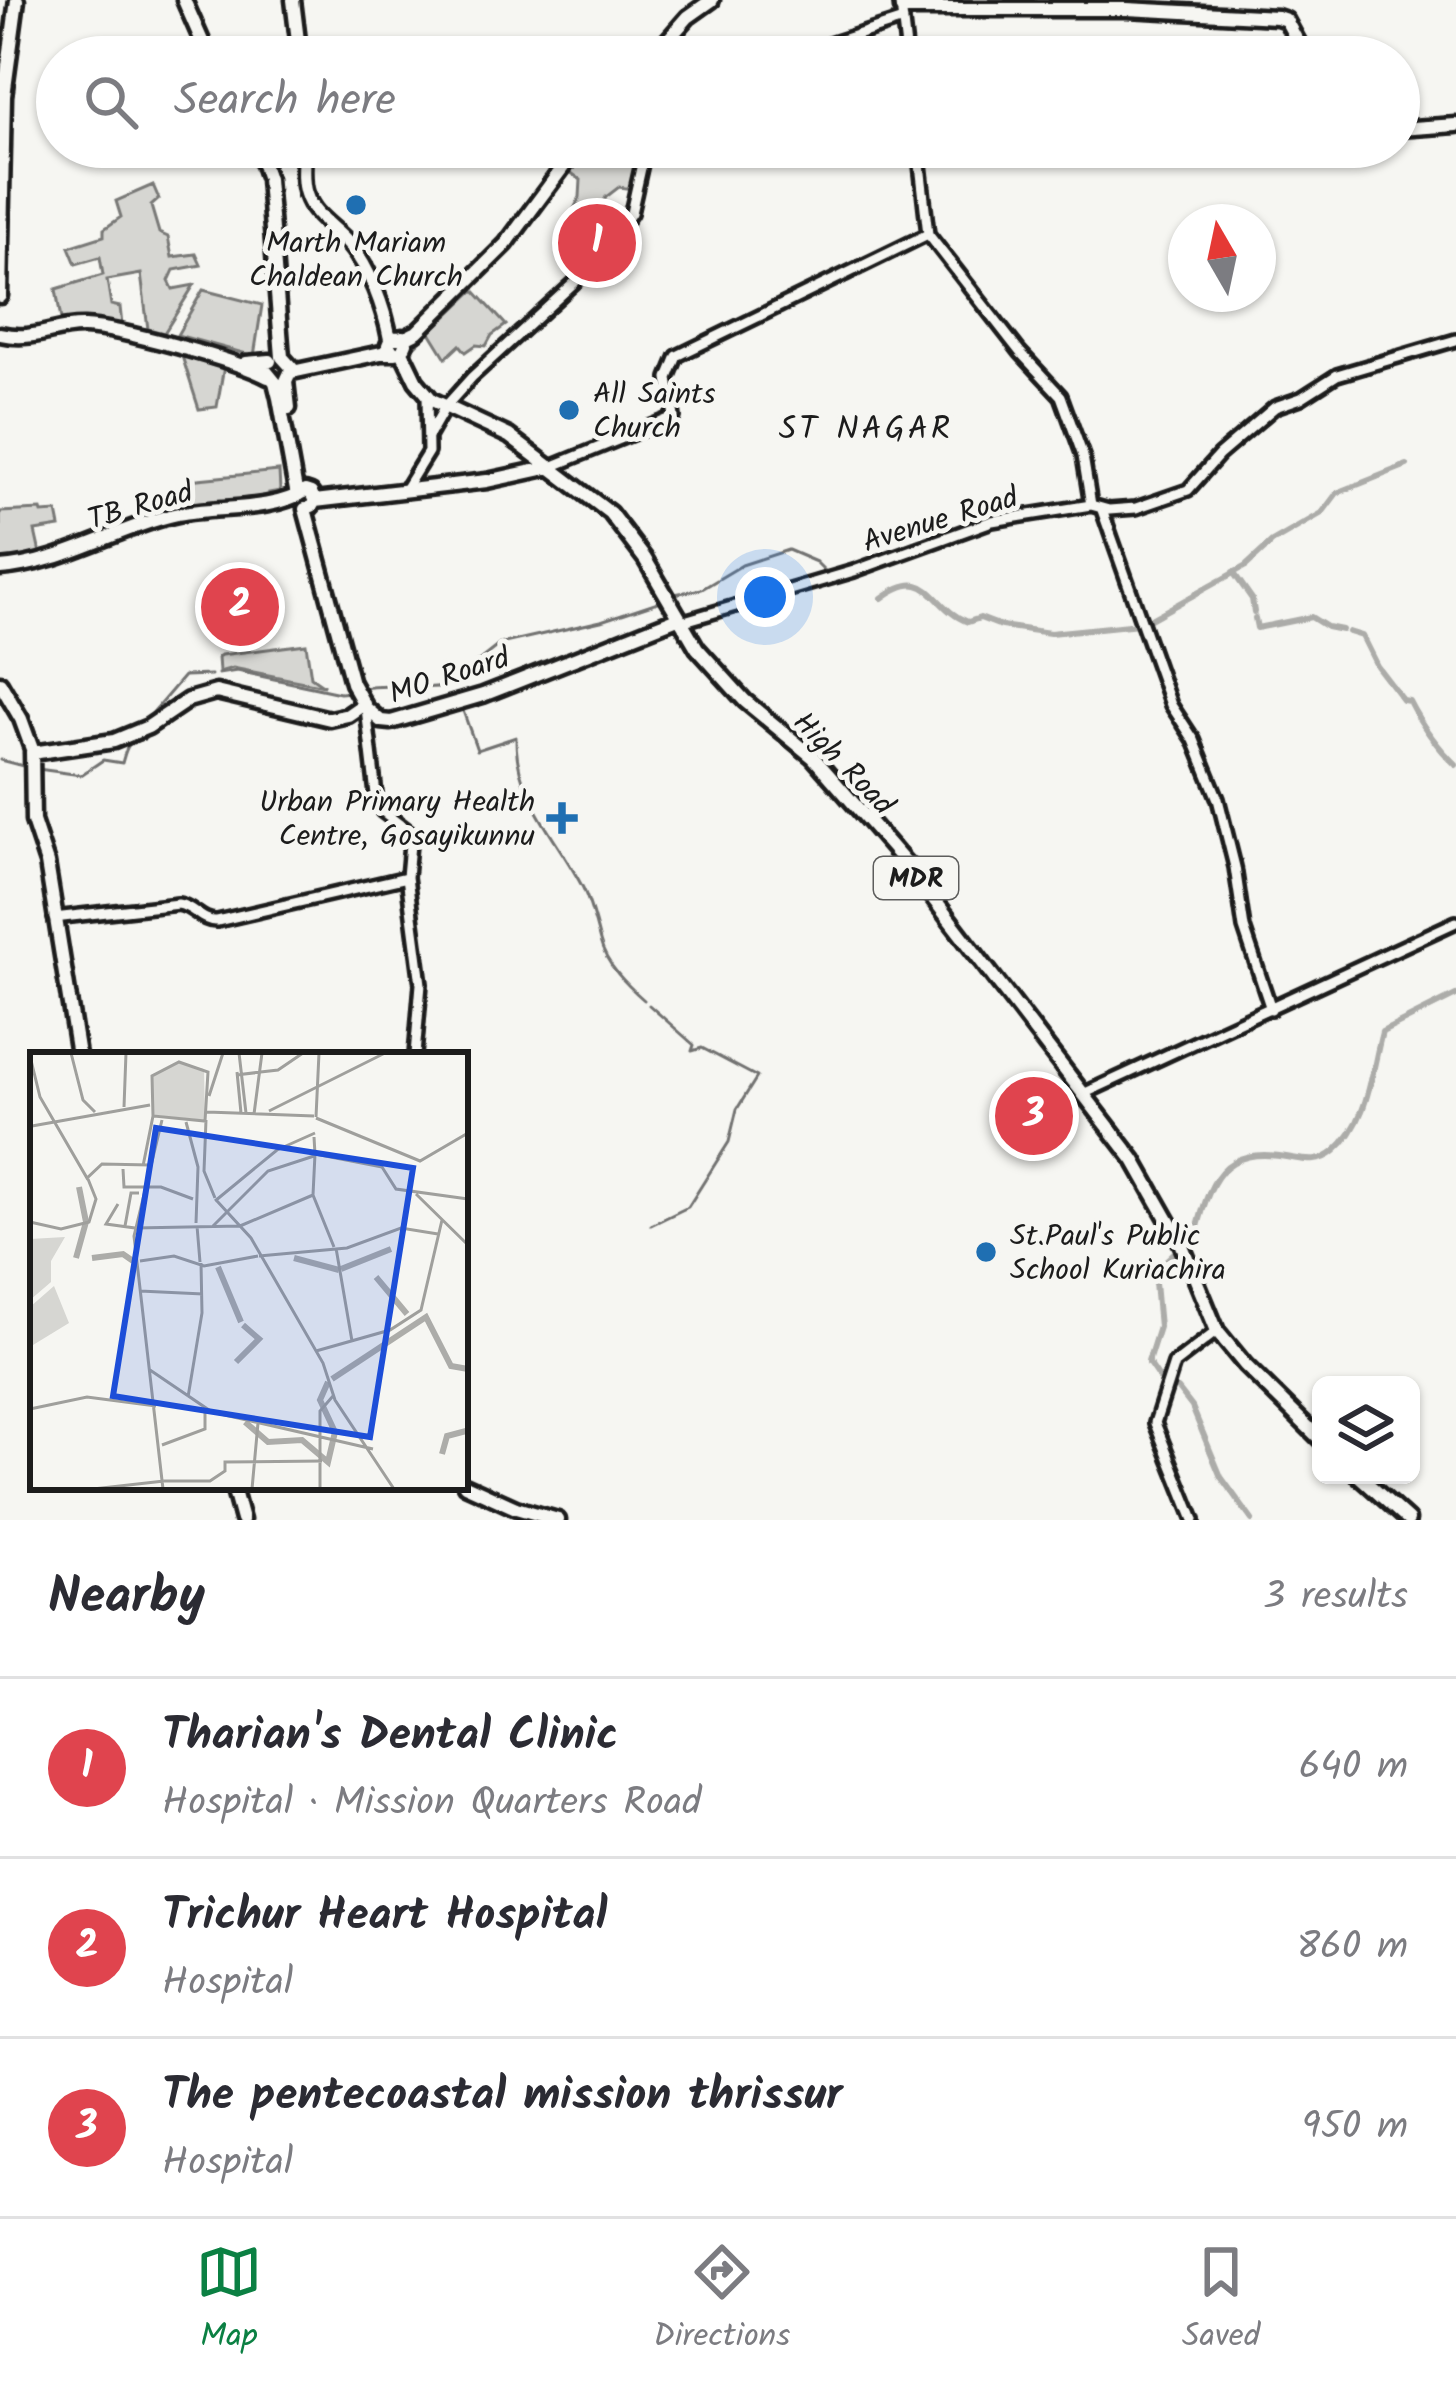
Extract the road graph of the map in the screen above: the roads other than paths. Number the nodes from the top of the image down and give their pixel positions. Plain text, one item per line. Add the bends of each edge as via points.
1 (17, 0) edge
2 (184, 0) edge
3 (292, 0) edge
4 (715, 0) edge
5 (902, 10) edge
6 (201, 36) edge
7 (297, 36) edge
8 (676, 36) edge
9 (839, 36) edge
10 (1295, 36) edge
11 (1456, 125) edge
12 (1420, 128) edge
13 (263, 168) edge
14 (304, 168) edge
15 (564, 168) edge
16 (641, 168) edge
17 (920, 168) edge
18 (0, 210) edge
19 (928, 234) junction
20 (0, 296) edge
21 (0, 333) edge
22 (1456, 340) edge
23 (397, 344) junction
24 (279, 369) junction
25 (427, 395) junction
26 (445, 407) junction
27 (429, 435) junction
28 (551, 467) junction
29 (404, 492) junction
30 (304, 501) junction
31 (1096, 508) junction
32 (0, 568) edge
33 (680, 620) junction
34 (0, 683) edge
35 (365, 706) junction
36 (32, 753) junction
37 (407, 877) junction
38 (54, 918) junction
39 (1456, 922) edge
40 (1270, 1010) junction
41 (76, 1052) edge
42 (416, 1052) edge
43 (1083, 1094) junction
44 (1217, 1330) junction
45 (1312, 1431) edge
46 (1368, 1484) edge
47 (468, 1487) edge
48 (233, 1490) edge
49 (516, 1514) edge
50 (242, 1520) edge
51 (558, 1520) edge
52 (1194, 1520) edge
53 (1408, 1520) edge

1 - 18 main road
2 - 6 main road
3 - 7 main road
4 - 8 main road
5 - 9 street
5 - 10 main road via 1277,16
11 - 12 main road
13 - 24 main road, MO Roard
14 - 23 main road, High Road via 311,205 364,266
15 - 23 main road via 506,244
16 - 26 street via 631,213 600,259
17 - 19 street
18 - 20 main road
19 - 28 street via 692,346 668,370 674,417
19 - 31 street via 1061,396
21 - 24 main road via 28,338 89,327
22 - 31 street, Avenue Road via 1330,378 1263,415 1188,490 1136,508
23 - 24 main road
23 - 25 main road, High Road / MDR
24 - 30 main road, MO Roard
25 - 26 main road, High Road / MDR
25 - 27 street
26 - 27 street
26 - 28 main road, High Road / MDR via 509,436
27 - 29 street via 423,464
28 - 29 main road
28 - 33 main road, High Road / MDR via 623,528
29 - 30 main road
30 - 32 main road, TB Road via 137,524
30 - 35 main road, MO Roard
31 - 33 street, Avenue Road via 992,521
31 - 40 street via 1171,705 1222,811 1244,928
33 - 35 main road, MO Roard via 458,704 391,722
33 - 43 main road, High Road / MDR via 731,687 813,757 908,868
34 - 36 main road
35 - 36 main road via 330,719 216,692 114,741
35 - 37 street via 376,803 411,833
36 - 38 main road via 33,821
37 - 38 street via 217,921 178,904
37 - 42 street via 421,984
38 - 41 main road
39 - 40 street
40 - 43 street
43 - 44 main road, High Road / MDR via 1163,1208
44 - 45 main road, High Road / MDR
44 - 52 street via 1174,1364 1156,1415 1156,1433
46 - 53 main road
47 - 49 main road
48 - 50 main road
49 - 51 main road

